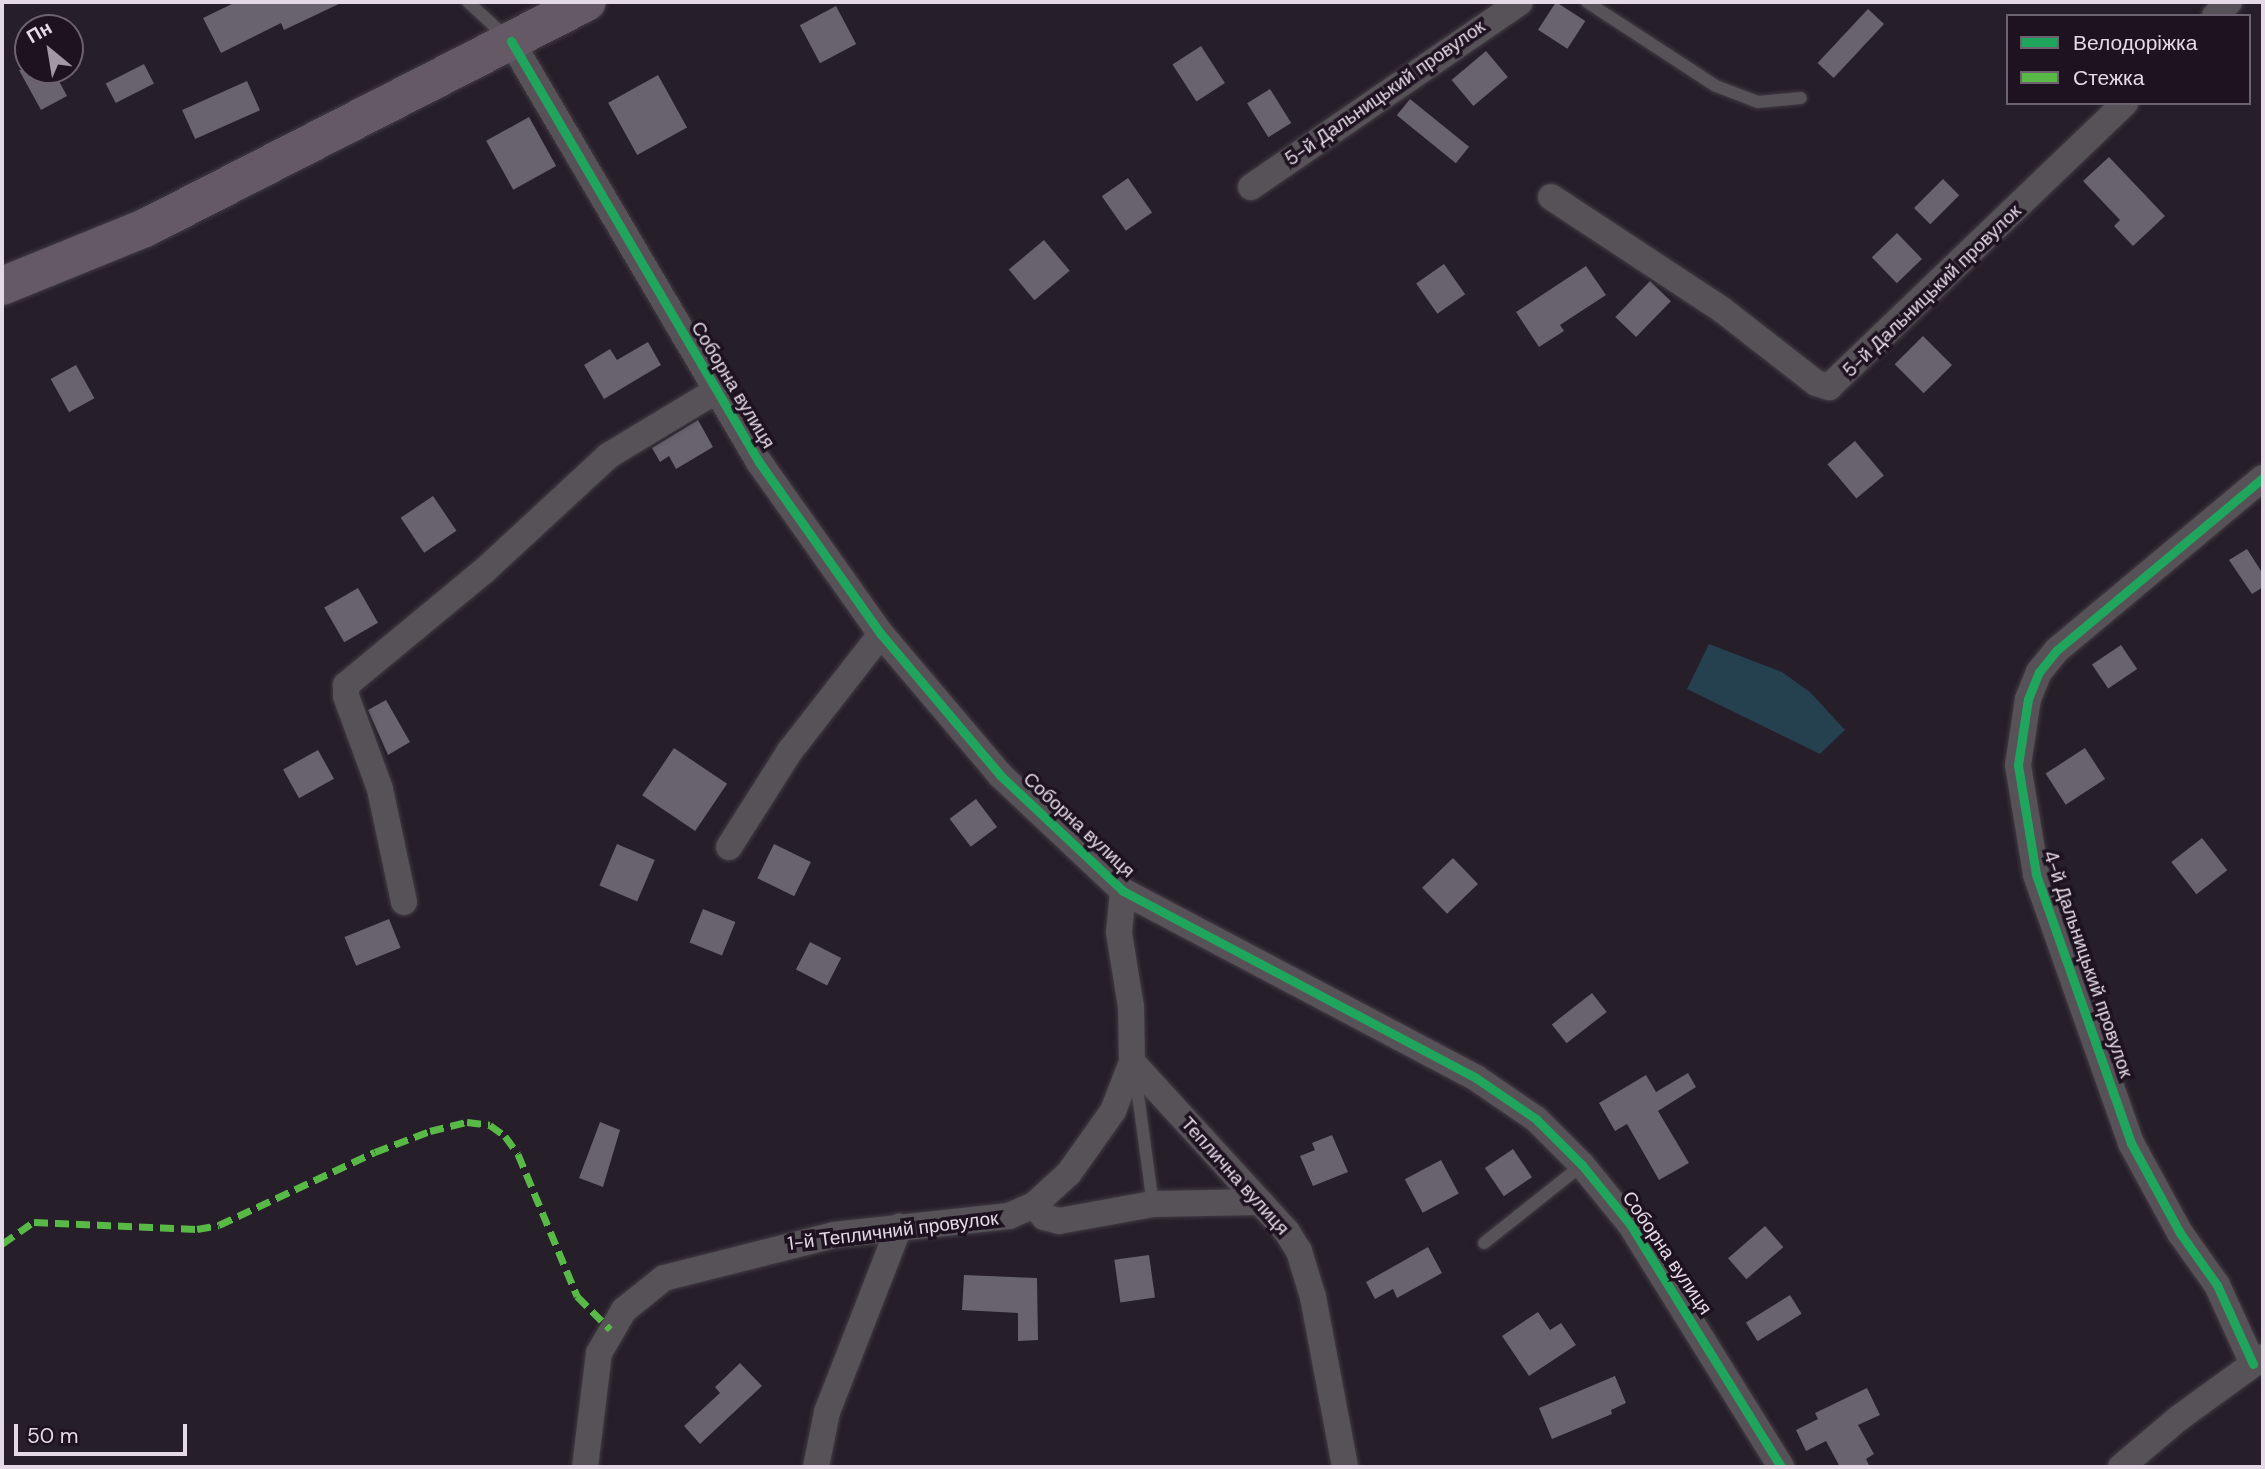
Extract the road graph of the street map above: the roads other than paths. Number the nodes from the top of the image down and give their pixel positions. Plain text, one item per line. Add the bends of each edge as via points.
1 (468, 2) edge
2 (586, 2) edge
3 (1520, 2) edge
4 (1587, 2) edge
5 (1483, 11) edge
6 (511, 41) junction
7 (1801, 98) dead end
8 (2123, 105) edge
9 (1251, 187) dead end
10 (1551, 197) dead end
11 (2, 286) edge
12 (714, 392) junction
13 (2263, 478) edge
14 (881, 634) junction
15 (729, 847) dead end
16 (1124, 891) junction
17 (404, 902) dead end
18 (1132, 1062) junction
19 (1582, 1165) junction
20 (1260, 1202) junction
21 (1153, 1204) junction
22 (1034, 1206) junction
23 (899, 1227) junction
24 (1484, 1243) dead end
25 (2258, 1360) edge
26 (586, 1467) edge
27 (816, 1467) edge
28 (1345, 1467) edge
29 (1781, 1467) edge
30 (2120, 1467) edge

1 - 6 lane
2 - 6 highway
3 - 5 street, 5-й Дальницький провулок
4 - 7 lane via 1728,91 1758,102
5 - 9 street, 5-й Дальницький провулок
6 - 11 highway via 145,228
6 - 12 street, Соборна вулиця
8 - 10 street, 5-й Дальницький провулок via 1829,387 1816,383 1721,309
12 - 14 street, Соборна вулиця
12 - 17 street via 608,456 485,571 346,685 380,789
13 - 25 street, 4-й Дальницький провулок via 2057,650 2039,672 2028,699 2018,765 2036,874 2131,1143
14 - 15 street via 790,751
14 - 16 street, Соборна вулиця via 1000,775
16 - 18 street, 1-й Тепличний провулок via 1119,933 1131,1007
16 - 19 street, Соборна вулиця via 1476,1078 1536,1119
18 - 20 street, Теплична вулиця
18 - 21 lane
18 - 22 street, 1-й Тепличний провулок via 1101,1132 1069,1173
19 - 24 lane
19 - 29 street, Соборна вулиця via 1654,1260
20 - 21 street
20 - 28 street, Теплична вулиця via 1287,1231 1306,1268
21 - 22 street via 1059,1221 1044,1217
22 - 23 street, 1-й Тепличний провулок via 997,1219
23 - 26 street, 1-й Тепличний провулок via 784,1244 686,1269 643,1292 624,1310 599,1353
23 - 27 street via 827,1412
25 - 30 street

